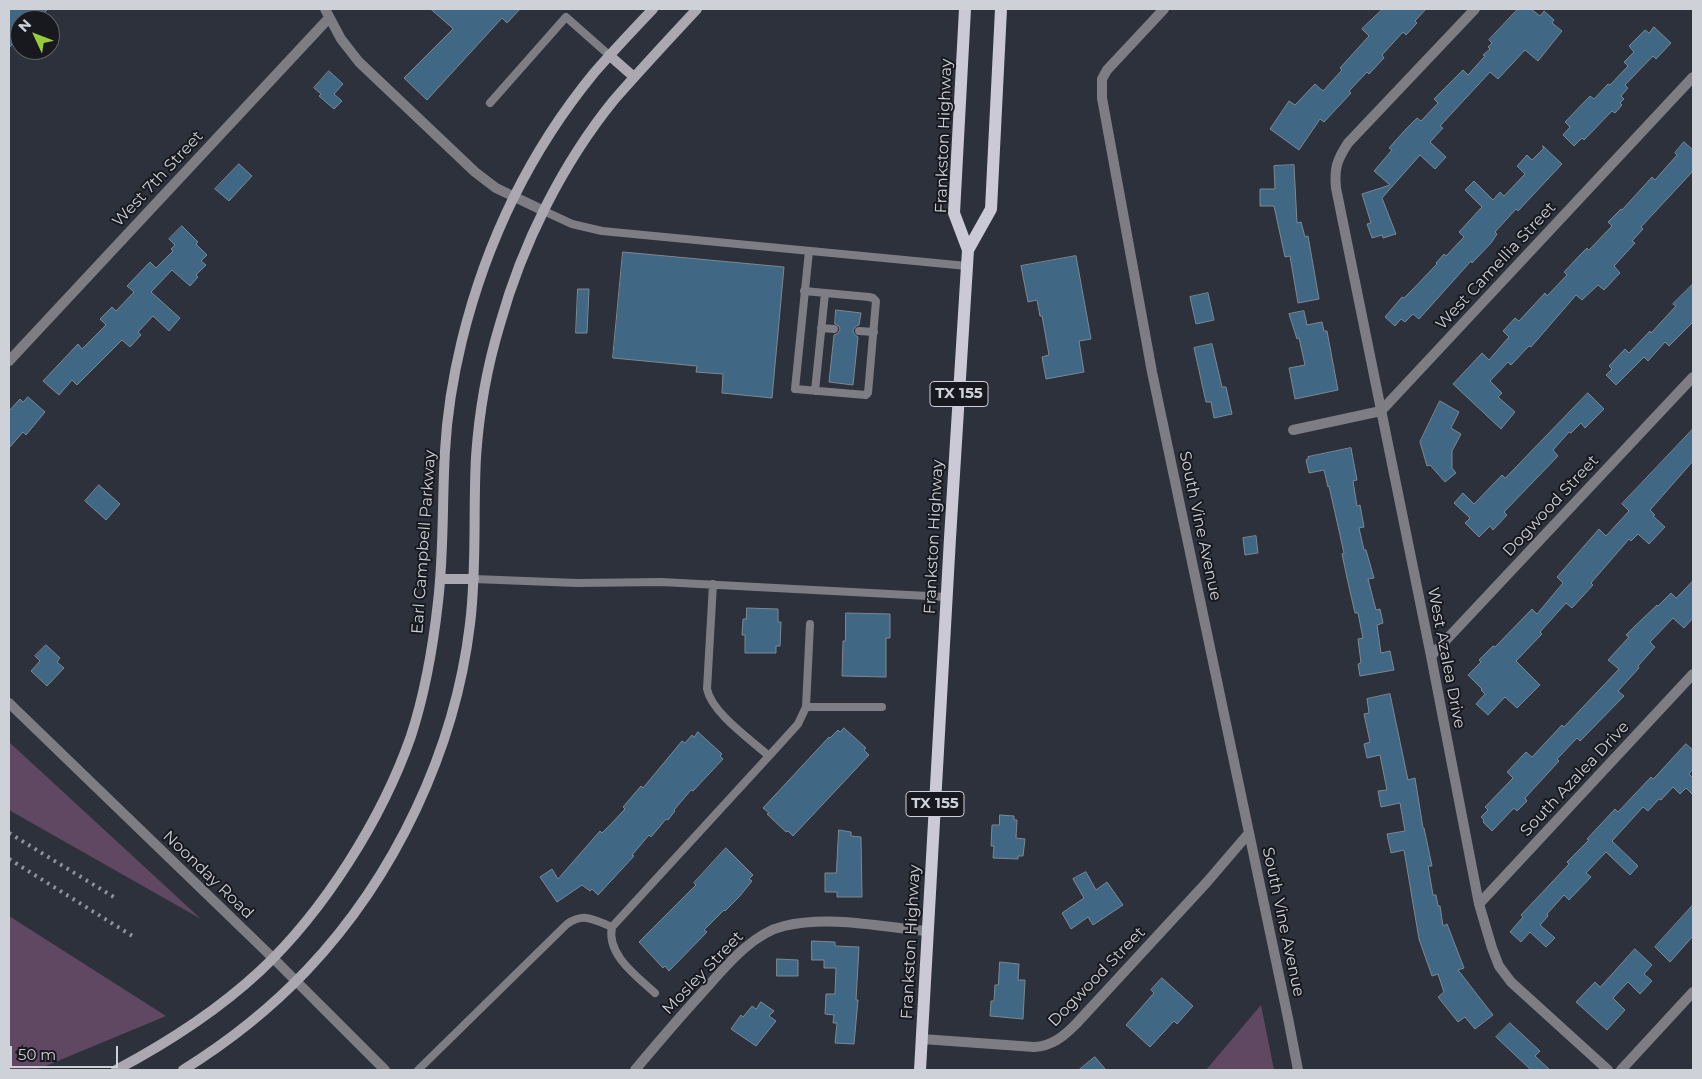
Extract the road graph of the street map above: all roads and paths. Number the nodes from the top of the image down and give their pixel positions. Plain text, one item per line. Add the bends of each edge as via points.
1 (654, 9) edge
2 (697, 9) edge
3 (965, 9) edge
4 (1001, 9) edge
5 (1164, 9) edge
6 (1475, 9) edge
7 (327, 14) edge
8 (610, 55) junction
9 (1693, 77) edge
10 (634, 78) junction
11 (490, 103) dead end
12 (514, 197) junction
13 (544, 211) junction
14 (968, 250) junction
15 (808, 251) junction
16 (967, 266) junction
17 (804, 291) junction
18 (825, 293) junction
19 (821, 328) junction
20 (834, 329) dead end
21 (859, 331) dead end
22 (874, 332) junction
23 (9, 361) edge
24 (1693, 377) edge
25 (816, 392) junction
26 (1381, 411) junction
27 (1293, 430) dead end
28 (440, 579) junction
29 (474, 579) junction
30 (713, 584) junction
31 (947, 597) junction
32 (810, 624) dead end
33 (1431, 656) junction
34 (1693, 674) edge
35 (9, 703) edge
36 (806, 707) junction
37 (882, 707) dead end
38 (769, 756) junction
39 (1249, 833) junction
40 (1479, 904) junction
41 (612, 928) junction
42 (928, 931) junction
43 (272, 958) junction
44 (296, 982) junction
45 (1693, 992) edge
46 (655, 993) dead end
47 (922, 1039) junction
48 (116, 1070) edge
49 (183, 1070) edge
50 (385, 1070) edge
51 (418, 1070) edge
52 (635, 1070) edge
53 (920, 1070) edge
54 (1298, 1070) edge
55 (1608, 1070) edge
56 (1621, 1070) edge

1 - 8 main road, Earl Campbell Parkway
2 - 10 main road
3 - 14 main road, Frankston Highway / TX 155 via 954,213
4 - 14 main road, TX 155 via 990,209
5 - 39 street, South Vine Avenue via 1107,70 1102,79 1102,98 1152,372
6 - 26 street, West Azalea Drive via 1348,143 1339,156 1335,172
7 - 12 street via 346,45 367,70 475,172
7 - 23 street, West 7th Street
8 - 10 main road
8 - 11 lane via 566,18
8 - 12 main road, Earl Campbell Parkway via 560,119
9 - 26 street, West Camellia Street
10 - 13 main road via 580,147
12 - 13 street
12 - 28 main road, Earl Campbell Parkway via 476,289 454,375 445,450
13 - 15 lane via 572,224 602,231
13 - 29 main road via 506,302 485,388 476,454
14 - 16 main road, Frankston Highway / TX 155
15 - 16 lane
15 - 17 lane
16 - 31 main road, Frankston Highway / TX 155
17 - 18 lane
17 - 25 lane via 795,389
18 - 19 lane
18 - 22 lane via 873,298 876,301
19 - 20 lane
19 - 25 lane
21 - 22 lane
22 - 25 lane via 868,393
24 - 33 street, Dogwood Street
26 - 27 street
26 - 33 street, West Azalea Drive
28 - 29 main road
28 - 43 main road, Earl Campbell Parkway via 426,679 412,733 392,783 348,863 318,905
29 - 30 lane via 577,584
29 - 44 main road via 458,688 435,763 416,808 368,893
30 - 31 lane
30 - 38 lane via 709,698 724,716
31 - 42 main road, Frankston Highway / TX 155
32 - 36 lane
33 - 40 street, West Azalea Drive
34 - 40 street, South Azalea Drive
35 - 43 street, Noonday Road
36 - 37 lane
36 - 38 lane via 798,724
38 - 41 lane
39 - 47 street, Dogwood Street via 1058,1040 1034,1047
39 - 54 street, South Vine Avenue
40 - 55 street, West Azalea Drive via 1499,966 1511,982
41 - 46 lane via 610,933 620,959
41 - 51 lane via 581,917 567,924
42 - 47 main road, Frankston Highway / TX 155
42 - 52 street, Mosley Street via 825,923 785,926 766,933 726,967
43 - 44 street, Noonday Road
43 - 48 main road, Earl Campbell Parkway via 240,989 199,1020
44 - 49 main road via 235,1034
44 - 50 street, Noonday Road
45 - 56 street
47 - 53 main road, Frankston Highway / TX 155

